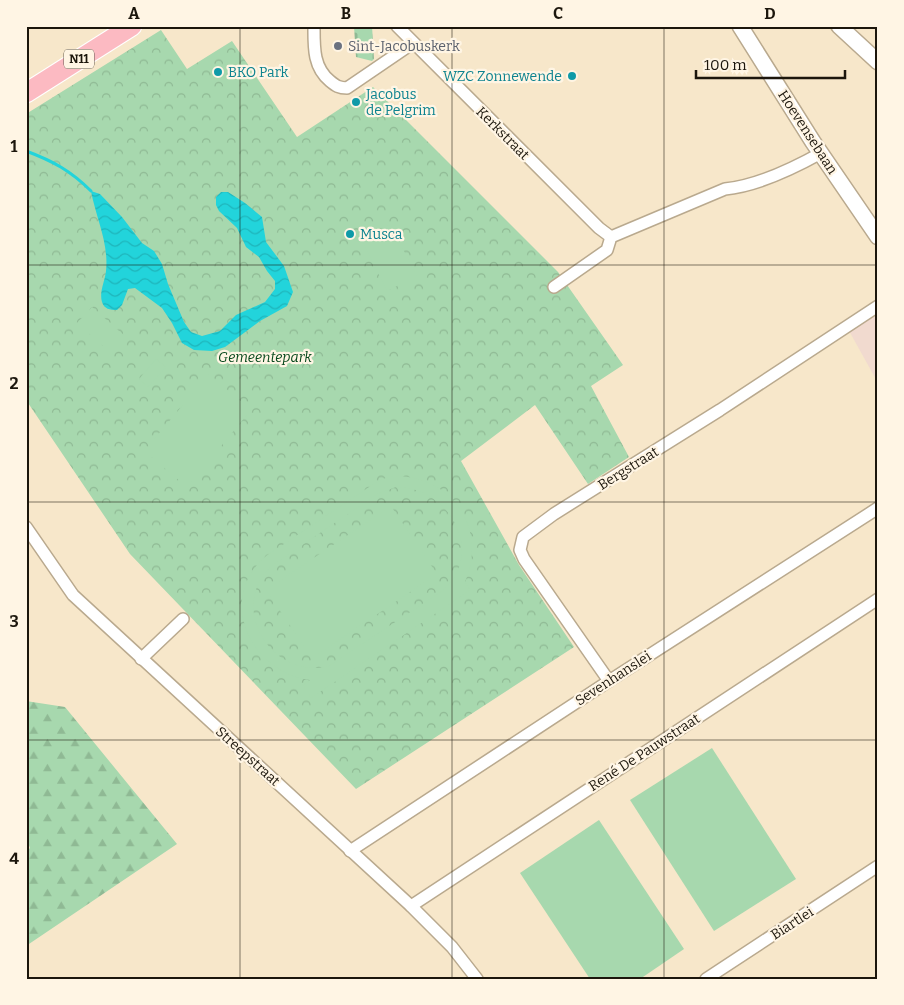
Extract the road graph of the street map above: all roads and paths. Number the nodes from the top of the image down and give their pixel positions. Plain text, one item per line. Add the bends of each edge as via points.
1 (132, 26) edge
2 (314, 26) edge
3 (397, 26) edge
4 (740, 26) edge
5 (839, 26) edge
6 (413, 43) junction
7 (878, 62) edge
8 (26, 93) edge
9 (821, 153) junction
10 (611, 237) junction
11 (878, 237) edge
12 (554, 287) dead end
13 (878, 306) edge
14 (878, 508) edge
15 (26, 527) edge
16 (878, 599) edge
17 (183, 619) dead end
18 (141, 660) junction
19 (609, 681) junction
20 (350, 851) junction
21 (878, 866) edge
22 (411, 906) junction
23 (477, 979) edge
24 (706, 979) edge

1 - 8 main road, N11
2 - 6 street via 315,55 322,74 336,87 347,88
3 - 6 street, Kerkstraat
4 - 9 street, Hoevensebaan
5 - 7 street
6 - 10 street, Kerkstraat
9 - 10 street via 797,167 737,188 725,189
9 - 11 street, Hoevensebaan
10 - 12 street via 607,250
13 - 19 street, Bergstraat via 523,537 520,550 524,559
14 - 19 street, Sevenhanslei
15 - 18 street, Streepstraat via 73,595
16 - 22 street, René De Pauwstraat
17 - 18 street
18 - 20 street, Streepstraat
19 - 20 street, Sevenhanslei
20 - 22 street, Streepstraat
21 - 24 street, Biartlei
22 - 23 street, Streepstraat via 452,947

